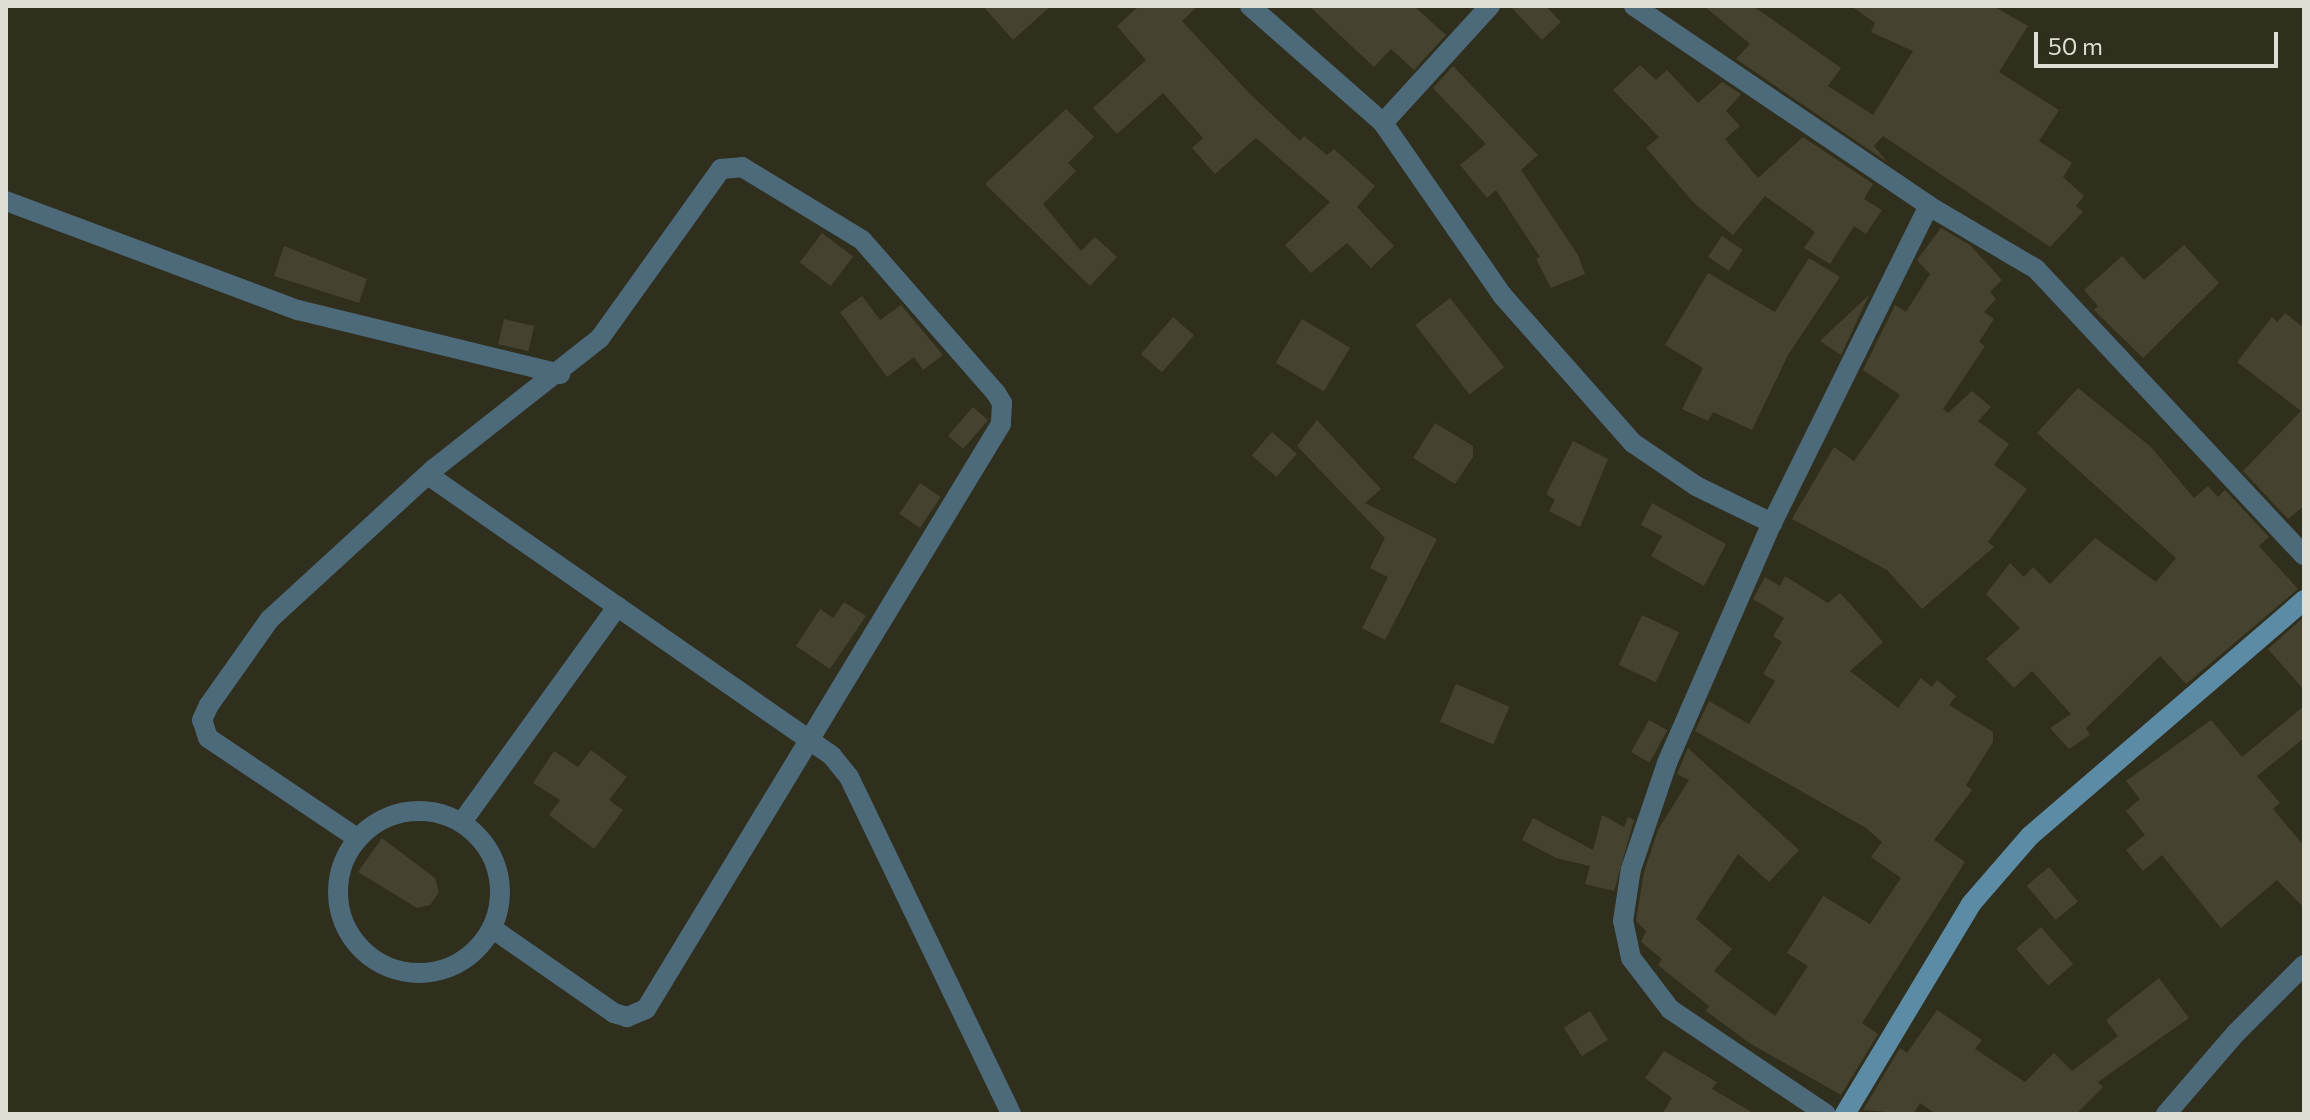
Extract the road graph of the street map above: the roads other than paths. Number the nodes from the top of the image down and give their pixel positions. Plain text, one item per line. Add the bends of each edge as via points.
1 (1250, 6) edge
2 (1490, 6) edge
3 (1634, 6) edge
4 (1383, 123) junction
5 (6, 201) edge
6 (1929, 206) junction
7 (560, 374) junction
8 (428, 475) junction
9 (1772, 523) junction
10 (2304, 555) edge
11 (2304, 600) edge
12 (618, 606) junction
13 (808, 737) junction
14 (462, 822) junction
15 (357, 838) junction
16 (493, 929) junction
17 (2304, 965) edge
18 (1011, 1114) edge
19 (1826, 1114) edge
20 (1845, 1114) edge
21 (2166, 1114) edge

1 - 4 street
2 - 4 street
3 - 6 street
4 - 9 street via 1502,295 1633,443 1696,486
5 - 7 street via 298,310
6 - 9 street
6 - 10 street via 2036,269
7 - 8 street
7 - 13 street via 619,315 708,180 731,166 862,240 996,393 1002,403 1001,424
8 - 12 street
8 - 15 street via 270,619 202,720 208,738 218,747
9 - 19 street via 1667,763 1631,869 1623,921 1631,958 1670,1009
11 - 20 street via 2030,836 1971,904
12 - 13 street
12 - 14 street
13 - 16 street via 638,1015 614,1013
13 - 18 street via 849,777
14 - 15 street via 435,811 406,811 379,820
14 - 16 street via 485,842 498,870 501,900
15 - 16 street via 341,865 337,895 344,925 361,951 387,968 418,974 448,969 474,954
17 - 21 street

